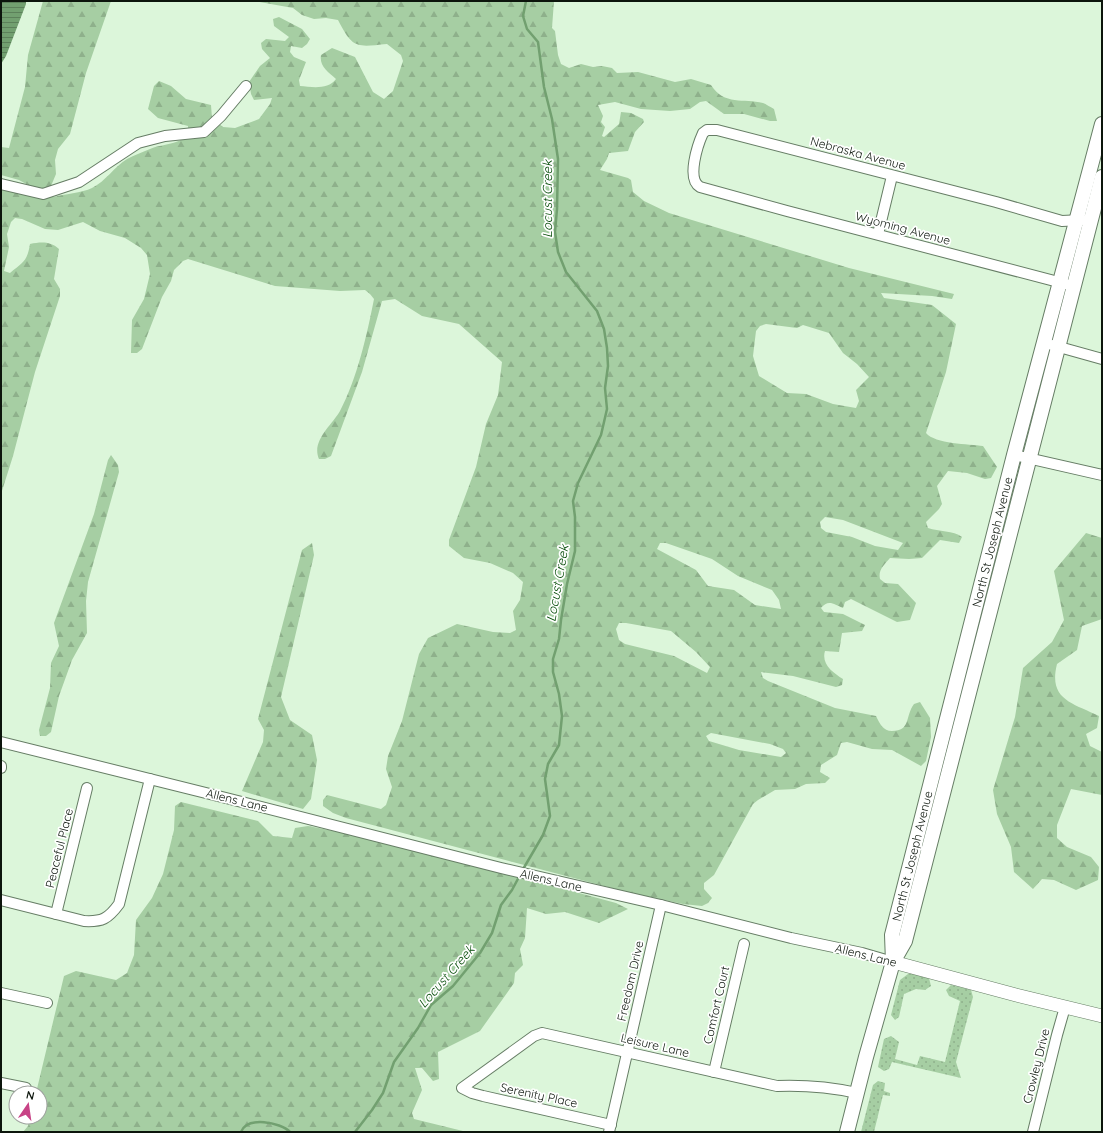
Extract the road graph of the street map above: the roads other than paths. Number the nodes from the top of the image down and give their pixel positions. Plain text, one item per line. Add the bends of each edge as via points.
1 (246, 86) dead end
2 (1102, 124) edge
3 (892, 176) junction
4 (1102, 177) edge
5 (1, 184) edge
6 (726, 194) joint
7 (1083, 220) junction
8 (878, 234) junction
9 (1060, 283) junction
10 (1074, 286) junction
11 (1044, 343) junction
12 (1059, 347) junction
13 (1102, 359) edge
14 (1014, 455) junction
15 (1030, 459) junction
16 (1102, 474) edge
17 (1, 742) edge
18 (150, 779) junction
19 (87, 788) dead end
20 (1, 901) edge
21 (661, 905) junction
22 (56, 914) junction
23 (744, 944) dead end
24 (893, 962) junction
25 (1, 993) edge
26 (47, 1003) dead end
27 (1065, 1007) junction
28 (1102, 1016) edge
29 (627, 1052) junction
30 (714, 1072) junction
31 (1, 1083) edge
32 (11, 1085) edge
33 (462, 1088) joint
34 (857, 1093) junction
35 (610, 1128) edge
36 (847, 1132) edge
37 (1033, 1132) edge

1 - 5 street via 204,132 165,136 138,143 80,182 43,194
2 - 7 main road, North St Joseph Avenue
3 - 6 street, Nebraska Avenue via 717,130 707,130 700,139 693,177 697,186
3 - 7 street, Nebraska Avenue via 1062,221
3 - 8 street
4 - 7 main road, North St Joseph Avenue
6 - 8 street, Wyoming Avenue
7 - 9 main road, North St Joseph Avenue
7 - 10 main road, North St Joseph Avenue
8 - 9 street, Wyoming Avenue
9 - 10 street, Wyoming Avenue
9 - 11 main road, North St Joseph Avenue
10 - 12 main road, North St Joseph Avenue
11 - 12 street
11 - 14 main road, North St Joseph Avenue
12 - 13 street
12 - 15 main road, North St Joseph Avenue
14 - 15 street
14 - 24 main road, North St Joseph Avenue via 892,935
15 - 16 street
15 - 24 main road, North St Joseph Avenue via 905,941
17 - 18 street, Allens Lane
18 - 21 street, Allens Lane via 532,876
18 - 22 street via 119,904 110,916 94,922
19 - 22 street, Peaceful Place
20 - 22 street
21 - 24 street, Allens Lane
21 - 29 street, Freedom Drive
23 - 30 street, Comfort Court
24 - 27 street, Allens Lane
24 - 34 main road, North St Joseph Avenue
25 - 26 street
27 - 28 street, Allens Lane
27 - 37 street, Crowley Drive
29 - 30 street, Leisure Lane
29 - 33 street, Leisure Lane via 538,1034
29 - 35 street, Freedom Drive
30 - 34 street, Leisure Lane via 777,1086 817,1086
31 - 32 street
33 - 35 street, Serenity Place via 483,1096
34 - 36 main road, North St Joseph Avenue

